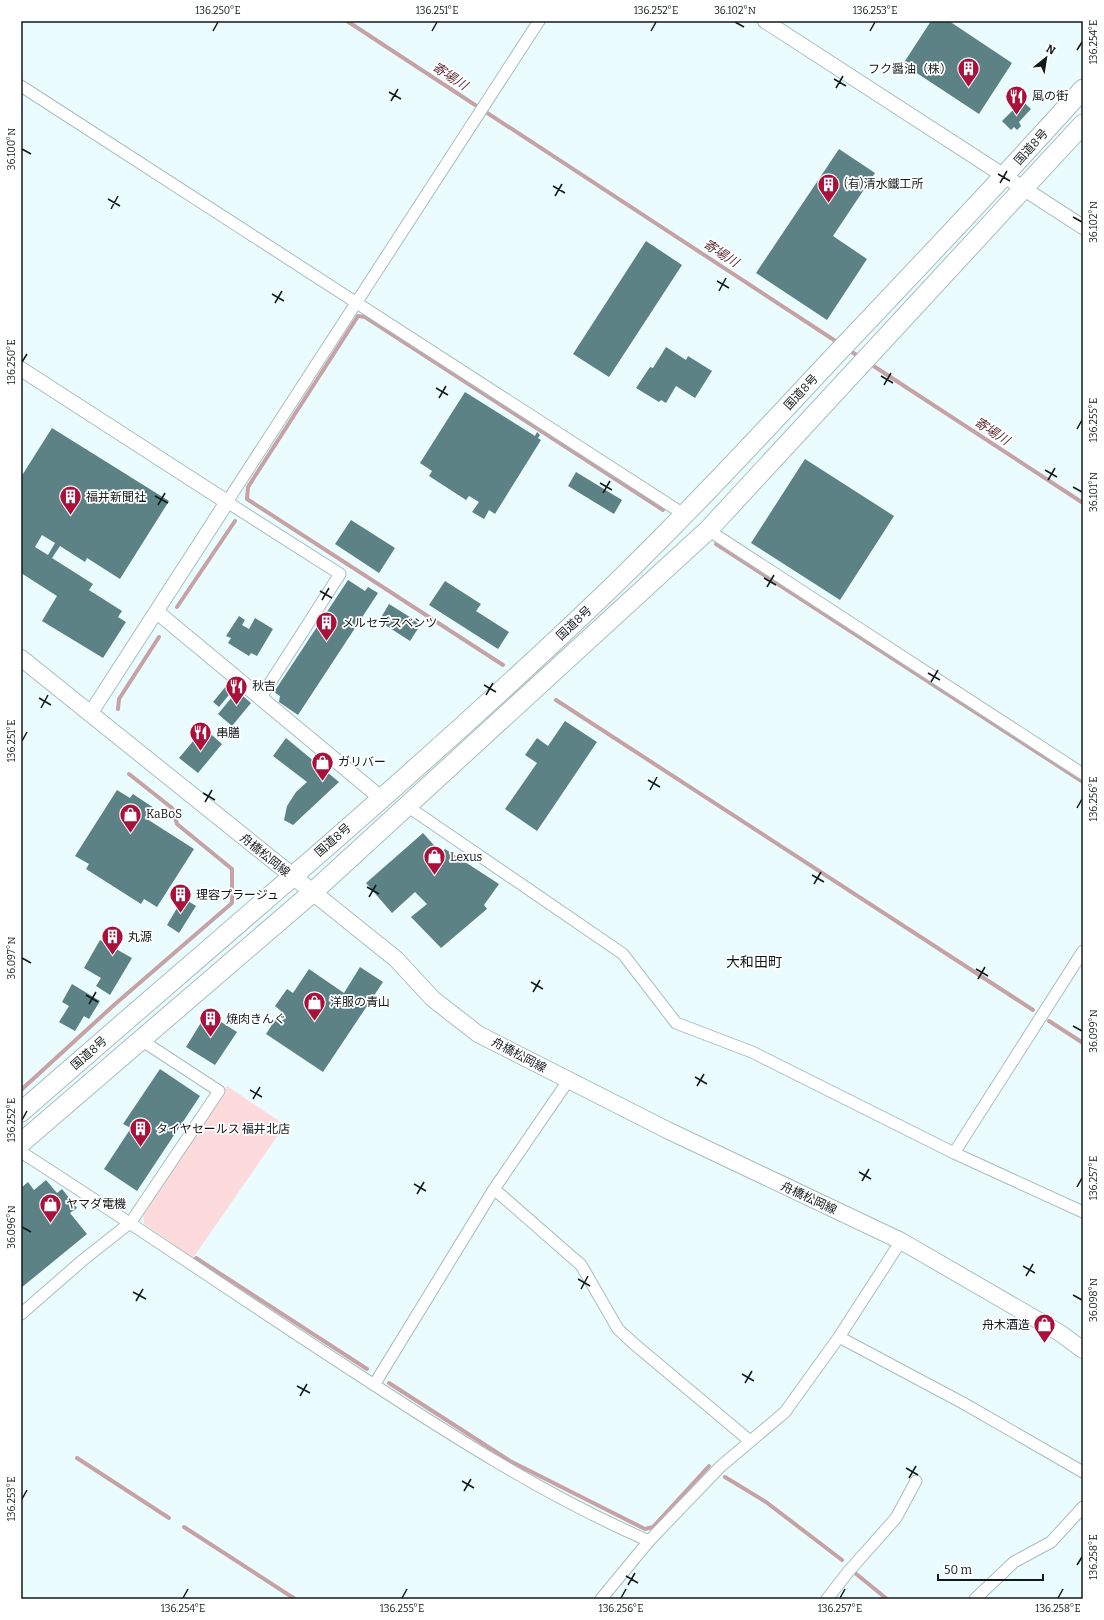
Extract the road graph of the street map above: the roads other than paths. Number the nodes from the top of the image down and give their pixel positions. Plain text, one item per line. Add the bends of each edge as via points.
1 (539, 21) edge
2 (765, 21) edge
3 (21, 86) edge
4 (1083, 89) edge
5 (1083, 124) edge
6 (1005, 176) junction
7 (1024, 188) junction
8 (1083, 227) edge
9 (356, 304) junction
10 (21, 369) edge
11 (227, 502) junction
12 (685, 515) junction
13 (708, 530) junction
14 (157, 612) junction
15 (21, 658) edge
16 (261, 697) junction
17 (90, 714) junction
18 (1083, 774) edge
19 (381, 798) junction
20 (407, 806) junction
21 (291, 877) junction
22 (313, 892) junction
23 (1083, 951) edge
24 (141, 1040) junction
25 (568, 1081) junction
26 (21, 1112) edge
27 (21, 1144) edge
28 (21, 1152) edge
29 (954, 1153) junction
30 (494, 1189) junction
31 (1083, 1212) edge
32 (131, 1222) junction
33 (901, 1241) junction
34 (21, 1314) edge
35 (839, 1337) junction
36 (1083, 1350) edge
37 (374, 1385) junction
38 (750, 1441) junction
39 (1083, 1472) edge
40 (916, 1481) dead end
41 (1083, 1507) edge
42 (649, 1541) junction
43 (601, 1599) edge
44 (827, 1599) edge
45 (974, 1599) edge

1 - 9 street
2 - 6 street
3 - 9 street
4 - 6 highway, 国道8号
5 - 7 highway, 国道8号
6 - 7 street
6 - 12 highway, 国道8号
7 - 8 street
7 - 13 highway, 国道8号
9 - 11 street
9 - 12 street
10 - 11 street
11 - 14 street
11 - 16 street via 340,574
12 - 19 highway, 国道8号 via 519,674
13 - 18 street
13 - 20 highway, 国道8号
14 - 16 street
14 - 17 street
15 - 17 main road, 舟橋松岡線
16 - 19 street
17 - 21 main road, 舟橋松岡線
19 - 21 highway, 国道8号
20 - 22 highway, 国道8号
20 - 29 street via 623,954 676,1023 752,1052
21 - 22 main road, 舟橋松岡線
21 - 26 highway, 国道8号
22 - 24 highway, 国道8号
22 - 25 main road, 舟橋松岡線 via 396,959 433,999 478,1034
23 - 29 street
24 - 27 highway, 国道8号
24 - 32 street via 219,1091
25 - 30 street
25 - 33 main road, 舟橋松岡線
28 - 32 street
29 - 31 street
30 - 37 street
30 - 38 street via 580,1265 618,1329 632,1343
32 - 34 street
32 - 37 street
33 - 35 street
33 - 36 main road, 舟橋松岡線 via 1060,1333
35 - 38 street via 785,1412
35 - 39 street via 963,1403
37 - 42 street via 413,1412 526,1480 597,1518
38 - 42 street via 721,1466
40 - 44 street via 896,1518
41 - 45 street via 1051,1542 1014,1562
42 - 43 street

